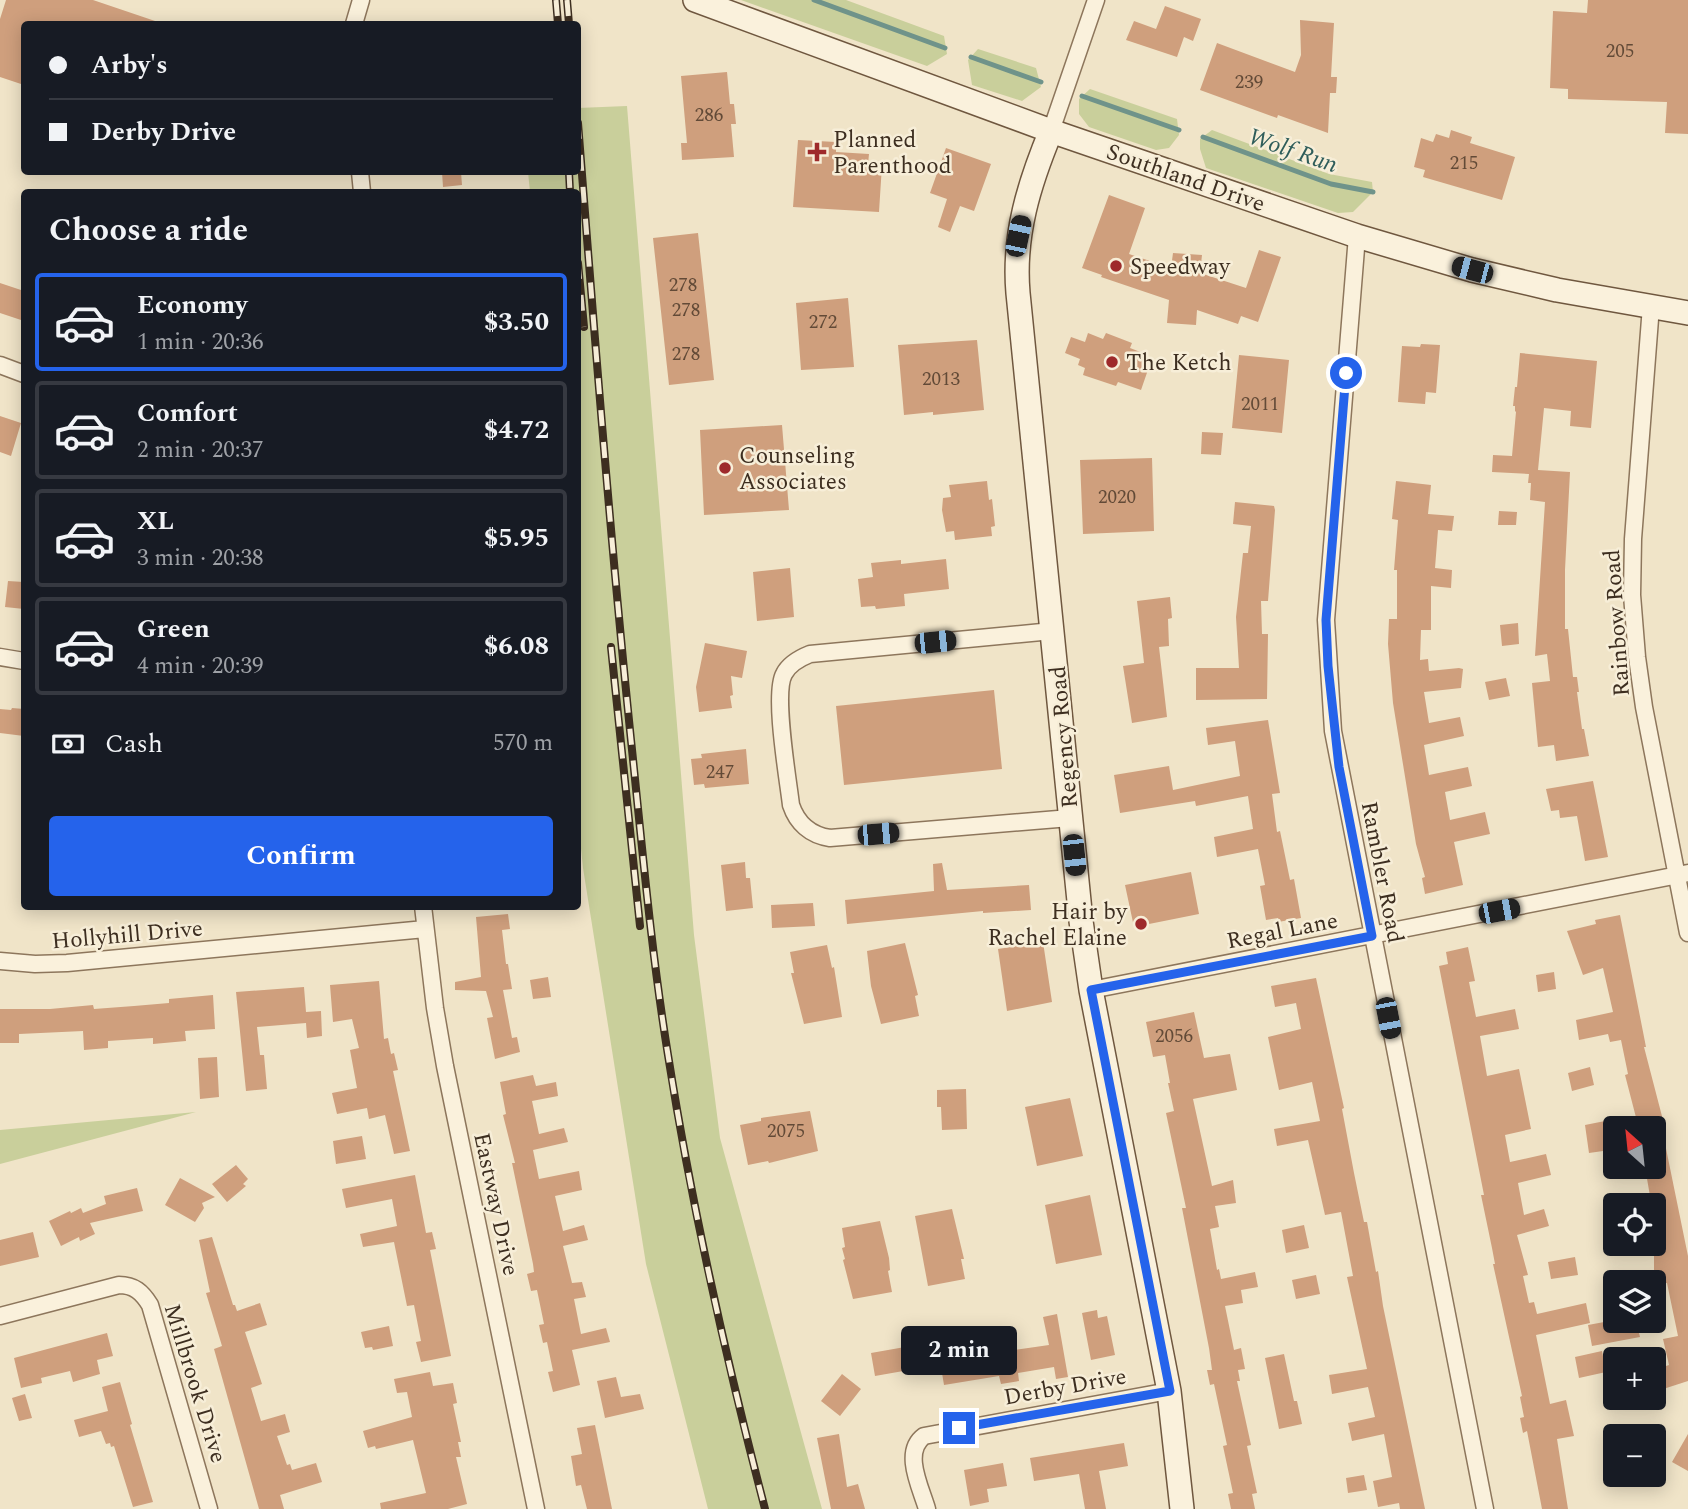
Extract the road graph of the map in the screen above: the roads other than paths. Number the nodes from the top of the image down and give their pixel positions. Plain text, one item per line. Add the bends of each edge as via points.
1 (361, 0) edge
2 (695, 0) edge
3 (1096, 0) edge
4 (355, 21) edge
5 (1051, 131) junction
6 (1357, 236) junction
7 (1651, 306) junction
8 (1688, 313) edge
9 (0, 365) edge
10 (21, 373) edge
11 (1052, 631) junction
12 (0, 657) edge
13 (21, 660) edge
14 (1070, 818) junction
15 (1682, 875) edge
16 (424, 910) edge
17 (425, 929) junction
18 (1688, 933) edge
19 (1372, 936) junction
20 (0, 961) edge
21 (1091, 990) junction
22 (0, 1316) edge
23 (1170, 1391) junction
24 (209, 1509) edge
25 (536, 1509) edge
26 (927, 1509) edge
27 (1182, 1509) edge
28 (1485, 1509) edge

1 - 4 street
2 - 5 street, Southland Drive
3 - 5 street
5 - 6 street, Southland Drive
5 - 11 street, Regency Road via 1026,197 1016,260
6 - 7 street, Southland Drive via 1557,290
6 - 19 street, Rambler Road via 1326,620 1333,731
7 - 8 street, Southland Drive
7 - 15 street, Rainbow Road via 1632,595 1644,707
9 - 10 street
11 - 14 street, Regency Road
11 - 14 street via 810,654 784,674 780,695 791,805 799,821 816,834 830,838
12 - 13 street
14 - 21 street, Regency Road
15 - 18 street, Rainbow Road
15 - 19 street, Regal Lane
16 - 17 street, Eastway Drive
17 - 20 street, Hollyhill Drive via 67,963
17 - 25 street, Eastway Drive via 445,1066
19 - 21 street, Regal Lane
19 - 28 street, Rambler Road
21 - 23 street, Regency Road
22 - 24 street, Millbrook Drive via 119,1285 144,1294
23 - 26 street, Derby Drive via 923,1436 913,1456
23 - 27 street, Regency Road

